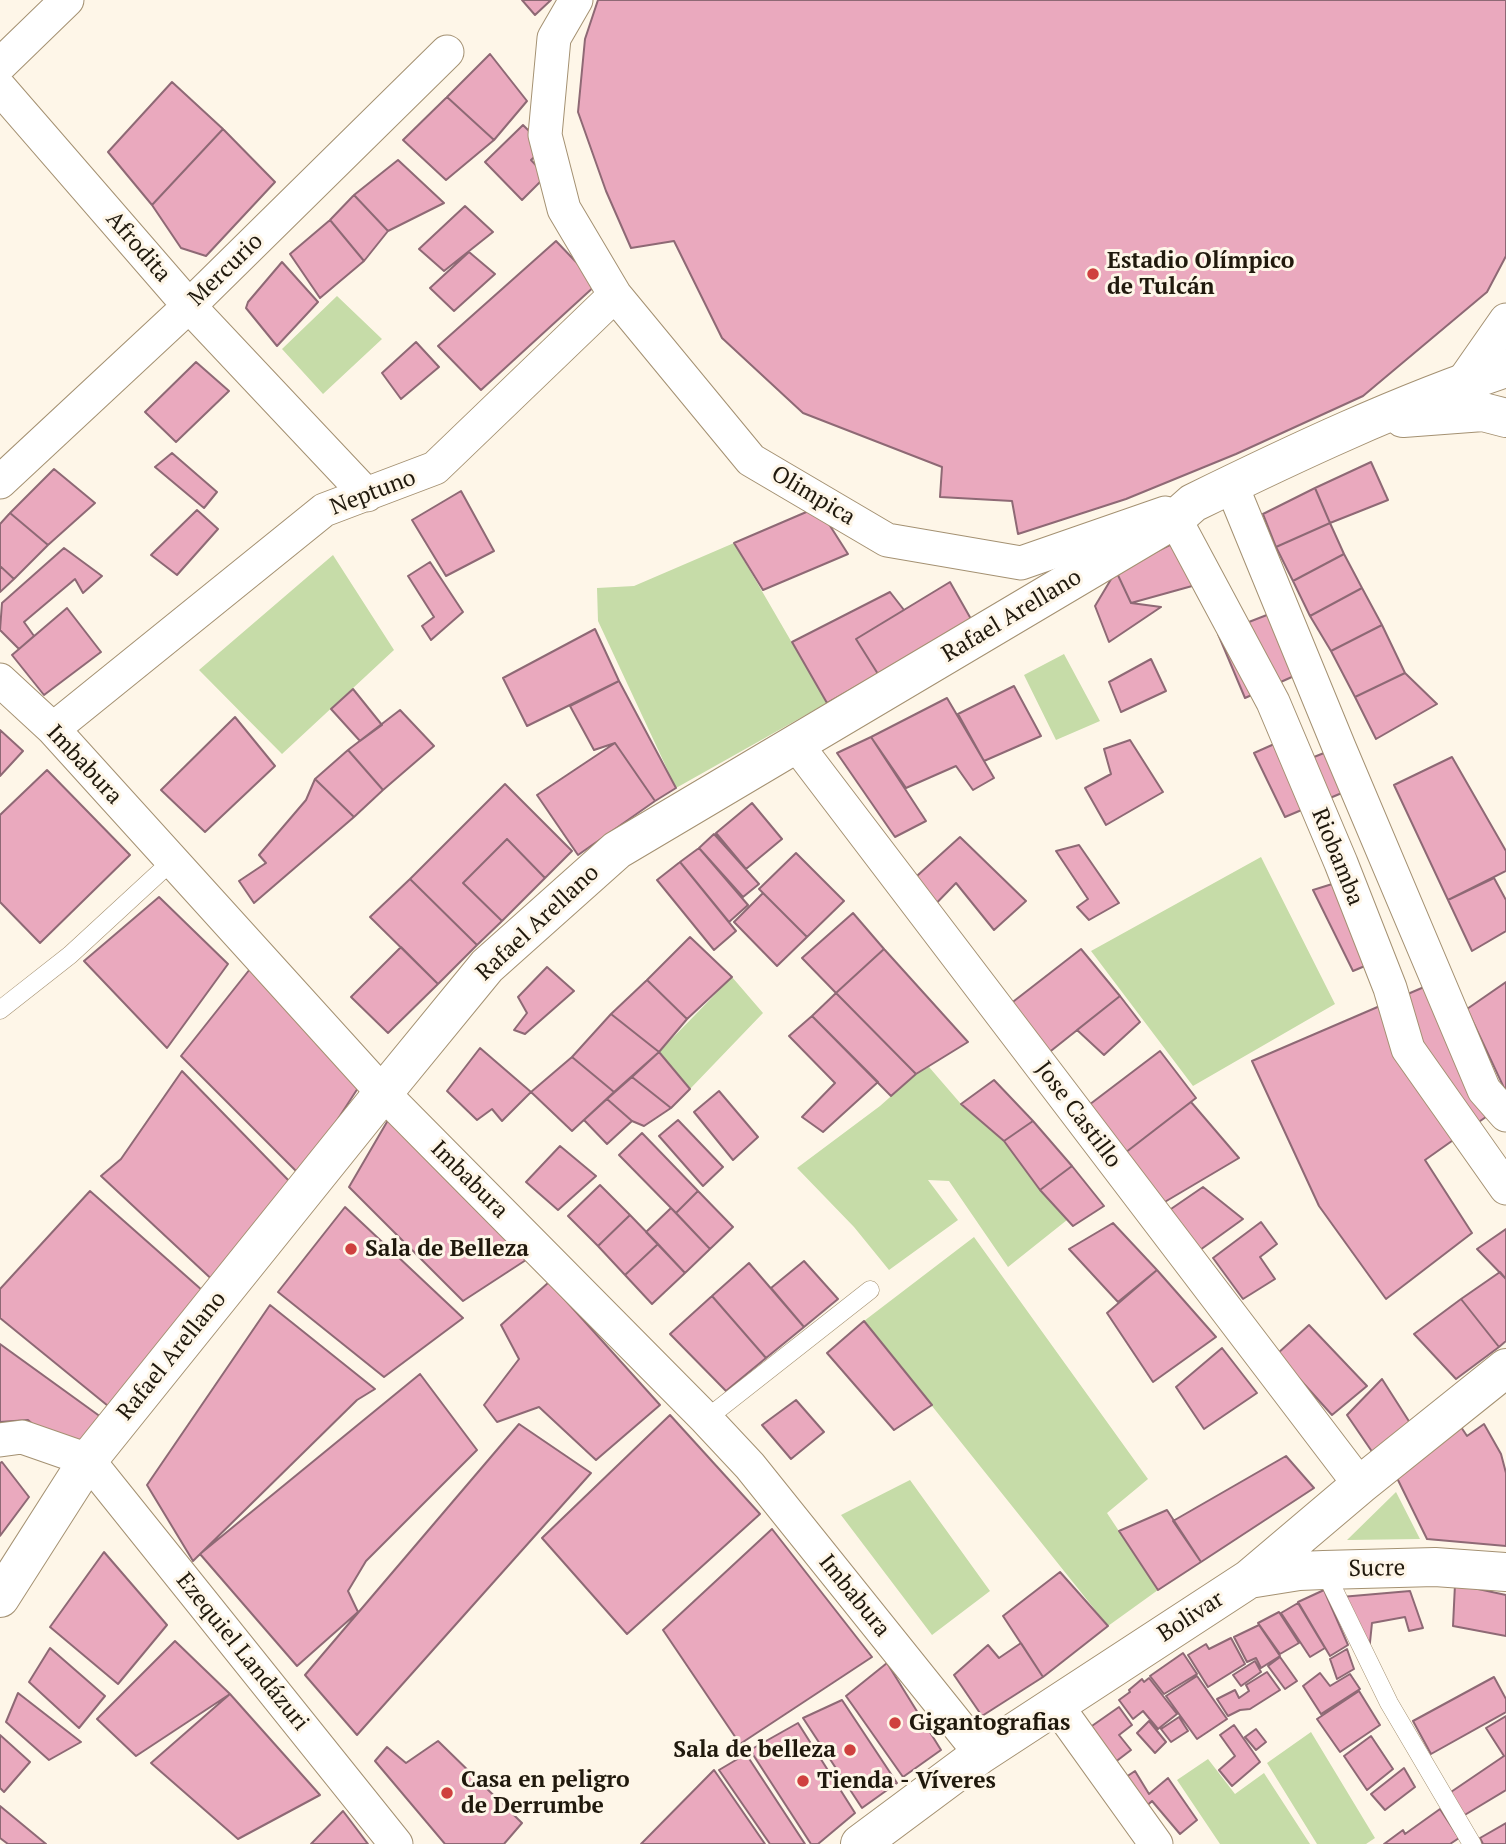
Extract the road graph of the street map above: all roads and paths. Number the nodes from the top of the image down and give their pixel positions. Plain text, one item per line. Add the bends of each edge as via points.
1 (66, 0) edge
2 (576, 0) edge
3 (447, 52) dead end
4 (0, 65) edge
5 (0, 88) edge
6 (615, 295) junction
7 (189, 306) junction
8 (1506, 320) edge
9 (1506, 368) edge
10 (1462, 383) junction
11 (1506, 418) edge
12 (1373, 420) junction
13 (0, 482) edge
14 (1231, 484) junction
15 (367, 495) junction
16 (1184, 511) junction
17 (0, 680) edge
18 (53, 729) junction
19 (796, 744) junction
20 (172, 861) junction
21 (0, 1010) edge
22 (383, 1093) junction
23 (1506, 1115) edge
24 (1506, 1188) edge
25 (870, 1290) dead end
26 (1506, 1368) edge
27 (706, 1419) junction
28 (0, 1440) edge
29 (88, 1460) junction
30 (1360, 1485) junction
31 (1324, 1570) junction
32 (1506, 1572) edge
33 (1250, 1579) junction
34 (0, 1598) edge
35 (1057, 1706) junction
36 (981, 1754) junction
37 (396, 1844) edge
38 (860, 1844) edge
39 (1156, 1844) edge
40 (1472, 1844) edge

1 - 4 street
2 - 6 street, Olimpica via 554,38 544,135 565,208
3 - 7 street, Mercurio
5 - 7 street, Afrodita
6 - 15 street, Neptuno via 435,468
6 - 16 street, Olimpica via 751,460 887,541 1021,563
7 - 13 street, Mercurio
7 - 15 street, Afrodita
8 - 10 street
9 - 10 main road
10 - 12 main road
11 - 12 main road via 1483,412
12 - 14 main road, Olimpica
14 - 16 main road, Olimpica
14 - 23 street, Riobamba via 1484,1090
15 - 18 street, Neptuno via 324,510
16 - 19 main road, Rafael Arellano
16 - 24 street, Riobamba via 1341,863 1390,988 1408,1049
17 - 18 street, Imbabura
18 - 20 street, Imbabura
19 - 22 main road, Rafael Arellano via 617,850 487,966
19 - 30 street, Jose Castillo
20 - 21 lane via 70,955
20 - 22 street, Imbabura
22 - 27 street, Imbabura
22 - 29 main road, Rafael Arellano
25 - 27 lane
26 - 30 main road, Bolivar
27 - 36 street, Imbabura via 750,1466
28 - 29 street via 22,1437
29 - 34 main road, Rafael Arellano
29 - 37 street, Ezequiel Landázuri
30 - 33 main road, Bolivar
31 - 32 main road, Sucre via 1434,1567
31 - 33 main road, Sucre
31 - 40 lane via 1389,1703
33 - 35 main road, Bolivar
35 - 36 main road, Bolivar
35 - 39 street
36 - 38 main road, Bolivar

